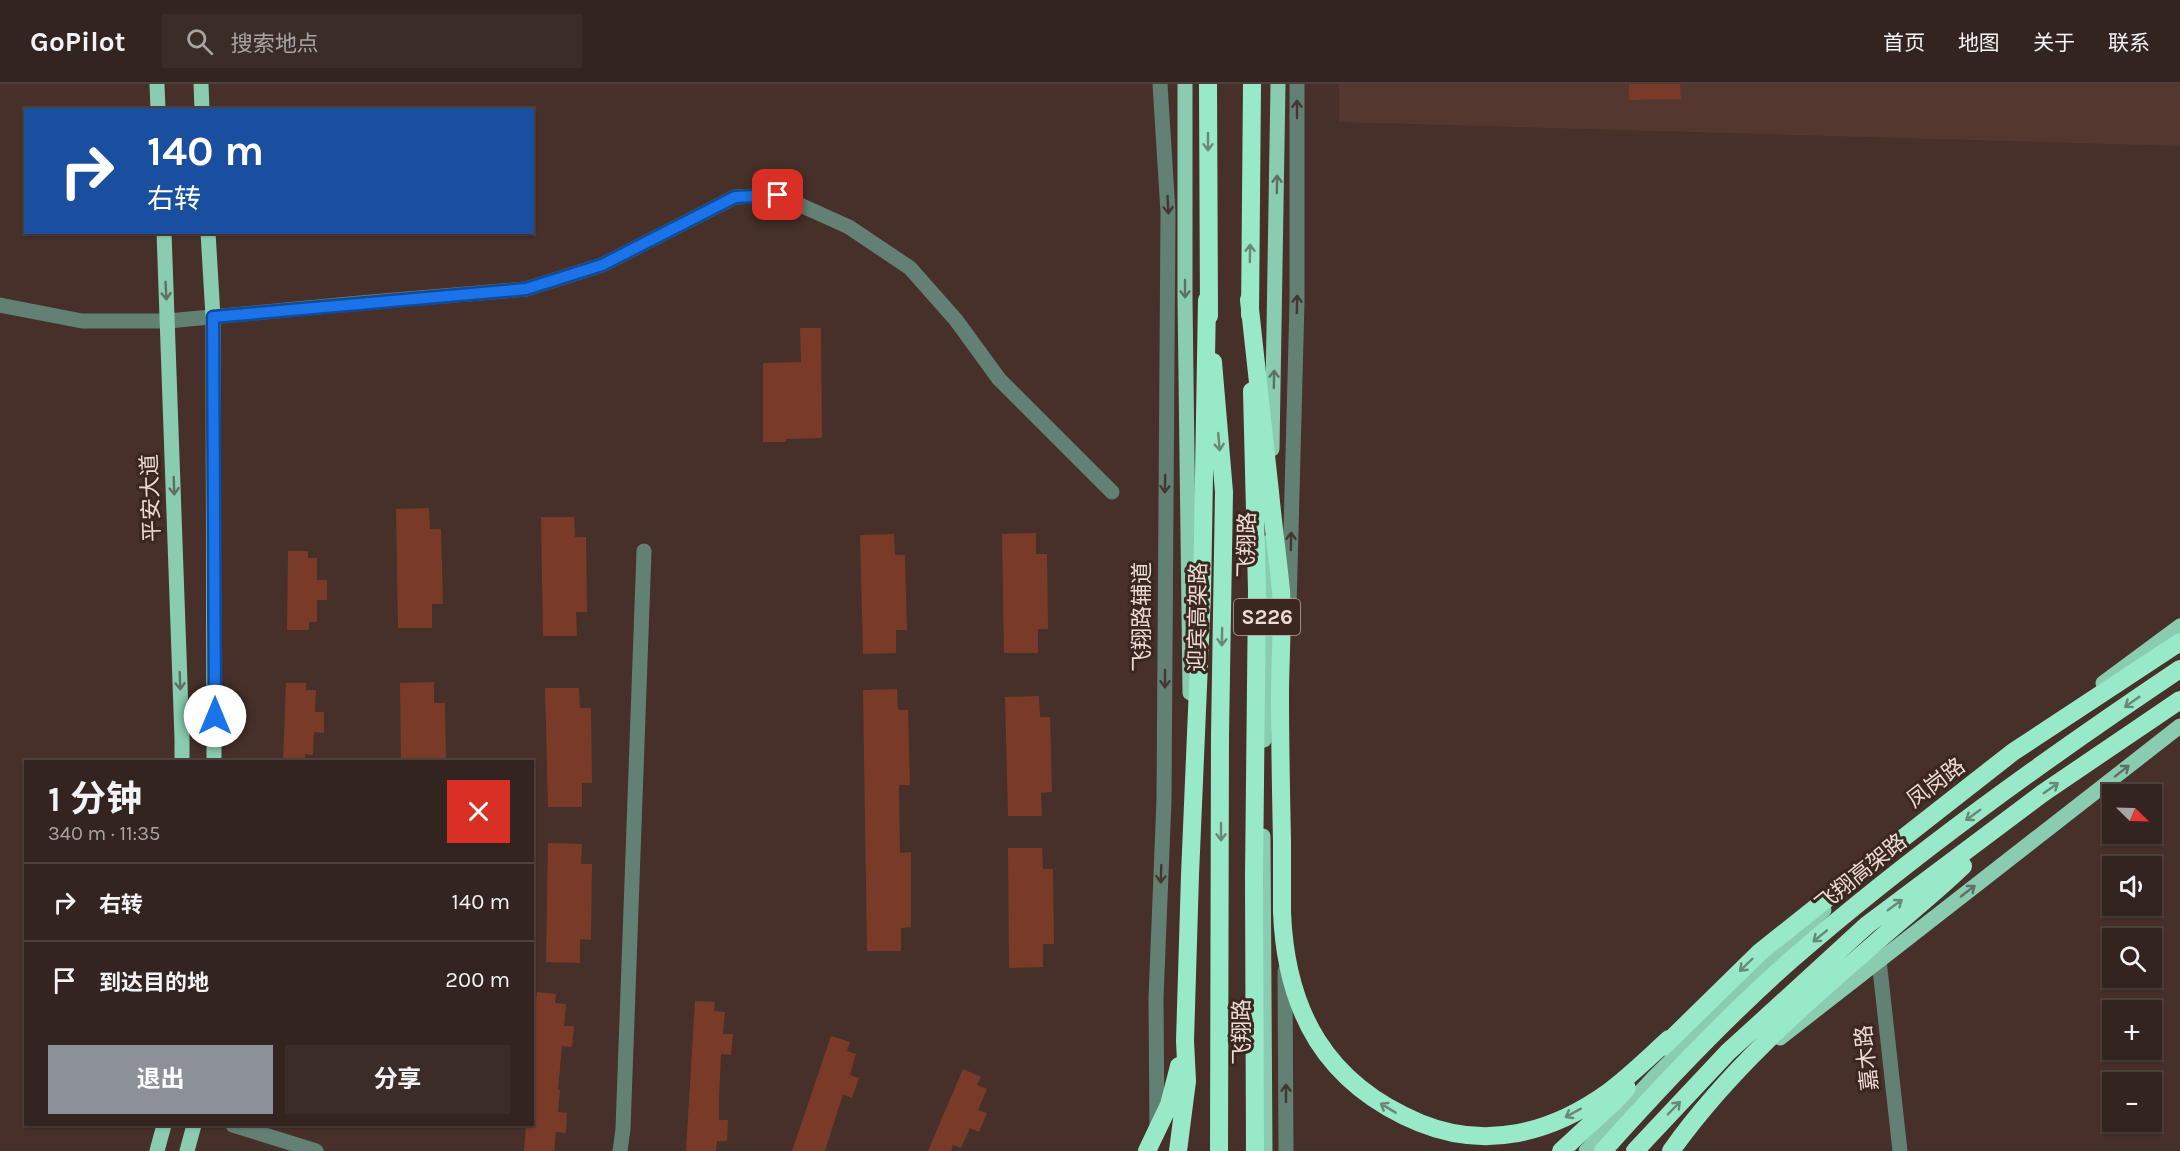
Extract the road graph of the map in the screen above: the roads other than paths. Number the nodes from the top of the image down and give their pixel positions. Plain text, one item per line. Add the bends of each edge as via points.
1 (157, 84) edge
2 (201, 84) edge
3 (1160, 84) edge
4 (1185, 84) edge
5 (1208, 84) edge
6 (1252, 84) edge
7 (1278, 84) edge
8 (1297, 84) edge
9 (158, 108) edge
10 (202, 108) edge
11 (164, 234) edge
12 (208, 234) edge
13 (1207, 300) junction
14 (1249, 300) junction
15 (0, 304) edge
16 (213, 317) junction
17 (168, 321) junction
18 (1112, 492) dead end
19 (644, 551) dead end
20 (2180, 626) edge
21 (2180, 642) edge
22 (2180, 669) edge
23 (2180, 700) edge
24 (2180, 726) edge
25 (182, 760) edge
26 (214, 760) edge
27 (2002, 826) junction
28 (1879, 960) junction
29 (1669, 1040) junction
30 (1185, 1041) junction
31 (164, 1126) edge
32 (194, 1126) edge
33 (236, 1126) edge
34 (157, 1151) edge
35 (187, 1151) edge
36 (316, 1151) edge
37 (620, 1151) edge
38 (1147, 1151) edge
39 (1157, 1151) edge
40 (1178, 1151) edge
41 (1183, 1151) edge
42 (1219, 1151) edge
43 (1255, 1151) edge
44 (1265, 1151) edge
45 (1286, 1151) edge
46 (1561, 1151) edge
47 (1586, 1151) edge
48 (1603, 1151) edge
49 (1635, 1151) edge
50 (1672, 1151) edge
51 (1900, 1151) edge

1 - 9 main road
2 - 10 main road
3 -> 39 street, 飞翔路辅道 via 1168,223
4 -> 41 main road via 1191,792
5 -> 13 highway, 迎宾高架路
14 -> 6 highway
44 -> 7 main road, 飞翔路 / S226 via 1263,792
45 -> 8 street via 1285,789 1297,302
11 -> 17 main road, 平安大道
12 - 16 main road
13 - 30 highway, bridge via 1202,593
13 -> 42 highway, 迎宾高架路, bridge via 1224,492
29 -> 14 highway, bridge via 1607,1093 1574,1113 1544,1128 1492,1136 1451,1132 1394,1112 1365,1094 1339,1070 1316,1040 1291,976 1282,914 1281,592
14 - 43 highway, bridge via 1257,591
15 - 17 street via 82,321
16 - 17 street
16 - 18 street via 526,289 602,265 735,197 778,195 849,226 910,268 956,320 999,379
16 - 26 main road
17 -> 25 main road, 平安大道
19 - 37 street
20 - 47 main road, 凤岗路 via 1880,854 1654,1077
21 -> 29 highway, bridge via 2013,752 1760,952
22 -> 48 highway, 飞翔高架路 via 1962,823 1791,961 1707,1039
27 -> 23 highway, 飞翔高架路 via 2043,793
28 -> 24 main road
49 -> 27 highway, 飞翔高架路 via 1728,1052 1858,933
27 - 50 highway via 1937,892 1820,990 1739,1067
28 - 50 main road via 1779,1040
28 - 51 street, 嘉木路
29 - 46 highway, bridge via 1613,1103
30 - 38 highway, bridge via 1169,1105
30 - 40 highway, bridge via 1187,1081
31 - 34 main road
32 - 35 main road
33 - 36 street

